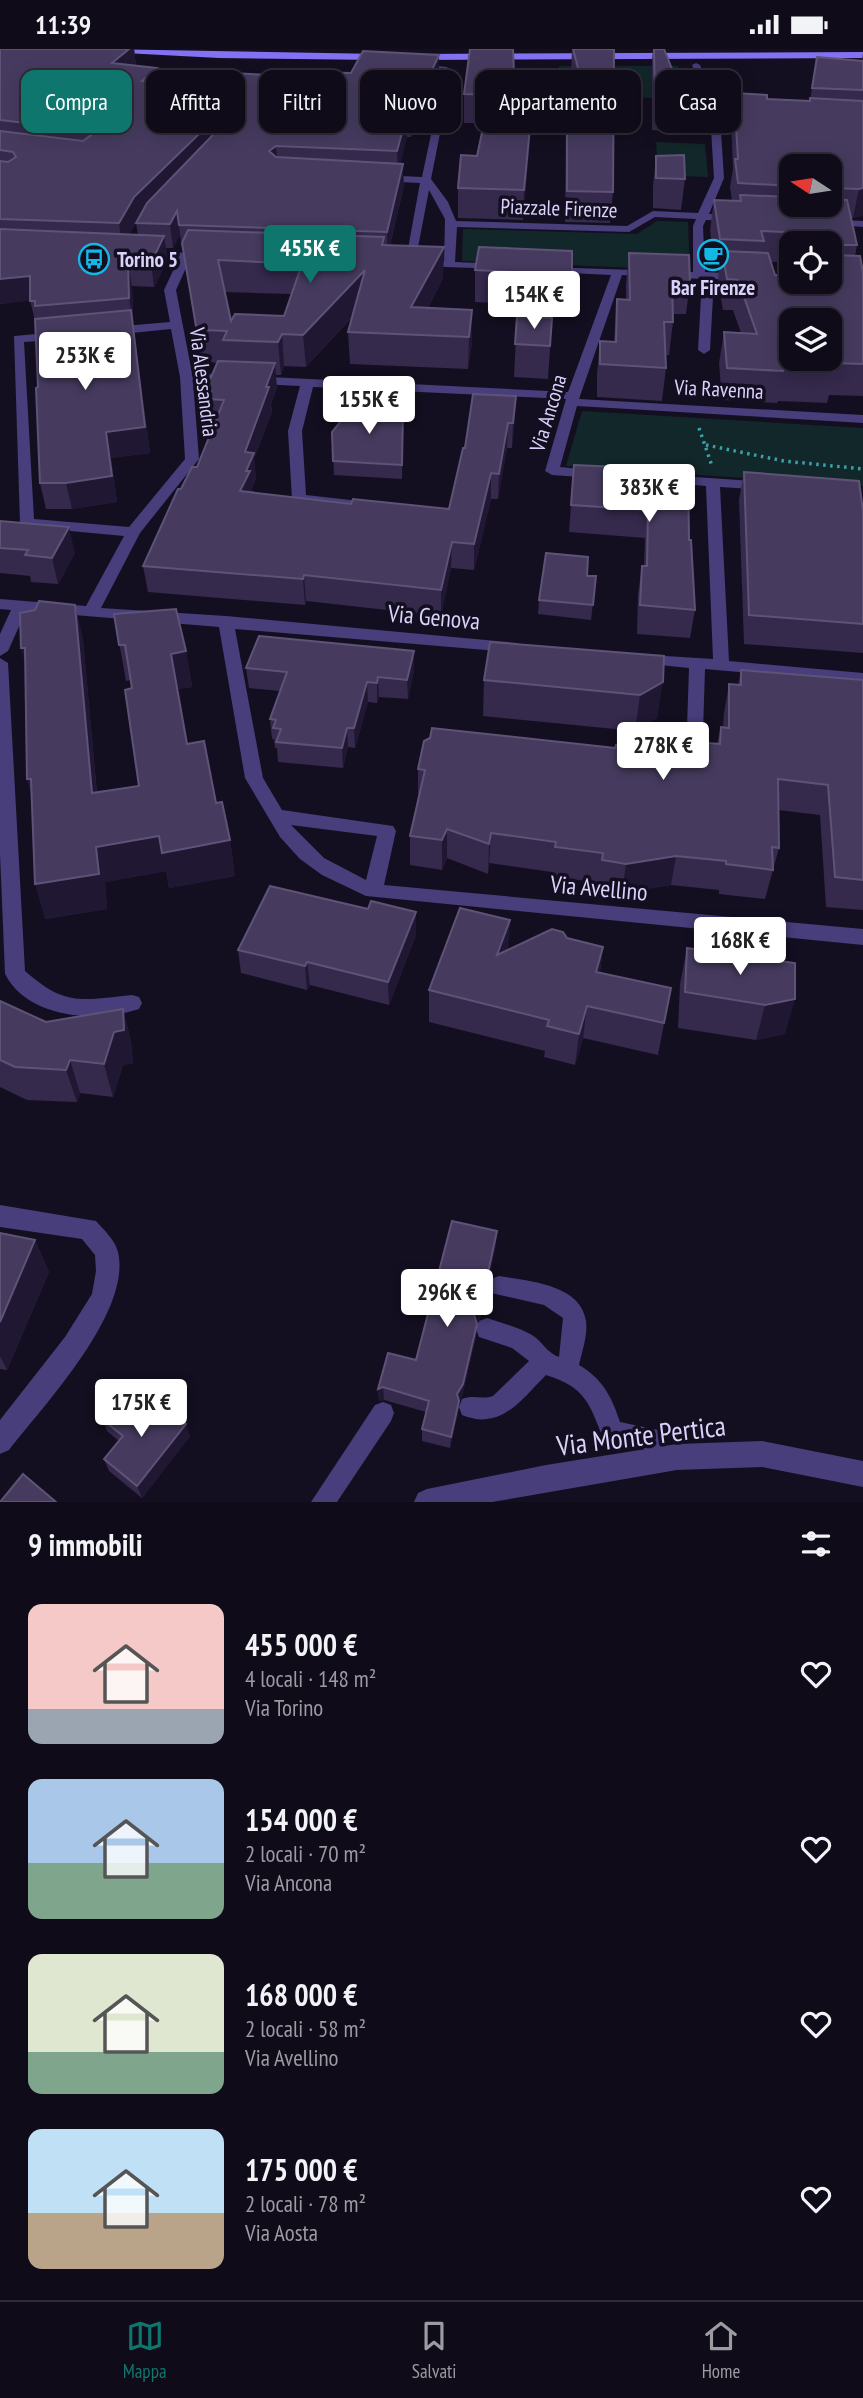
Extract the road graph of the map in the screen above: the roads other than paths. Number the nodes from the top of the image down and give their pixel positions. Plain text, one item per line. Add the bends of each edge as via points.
1 (105, 49) edge
2 (128, 49) edge
3 (863, 55) edge
4 (402, 57) edge
5 (387, 61) joint
6 (360, 64) edge
7 (411, 67) edge
8 (741, 114) edge
9 (769, 115) edge
10 (718, 133) edge
11 (373, 177) edge
12 (427, 180) junction
13 (703, 216) junction
14 (744, 218) edge
15 (810, 221) edge
16 (452, 224) junction
17 (863, 224) edge
18 (127, 253) edge
19 (186, 255) junction
20 (214, 256) edge
21 (396, 263) edge
22 (410, 263) junction
23 (449, 265) junction
24 (514, 268) edge
25 (540, 269) edge
26 (618, 272) junction
27 (703, 275) junction
28 (749, 277) edge
29 (176, 325) junction
30 (97, 332) edge
31 (71, 335) edge
32 (705, 350) dead end
33 (186, 377) junction
34 (308, 382) junction
35 (573, 399) junction
36 (863, 419) edge
37 (606, 475) edge
38 (646, 478) edge
39 (713, 483) junction
40 (781, 488) edge
41 (388, 508) edge
42 (133, 531) junction
43 (0, 604) edge
44 (21, 606) junction
45 (91, 611) junction
46 (226, 621) junction
47 (531, 649) edge
48 (0, 651) edge
49 (628, 657) edge
50 (0, 663) edge
51 (697, 663) junction
52 (721, 666) junction
53 (863, 678) edge
54 (629, 750) edge
55 (276, 816) junction
56 (373, 891) junction
57 (863, 937) edge
58 (132, 1003) dead end
59 (0, 1216) edge
60 (499, 1286) dead end
61 (487, 1329) dead end
62 (543, 1363) junction
63 (567, 1370) junction
64 (470, 1407) dead end
65 (383, 1413) dead end
66 (0, 1441) edge
67 (663, 1459) junction
68 (863, 1474) edge
69 (323, 1502) edge
70 (427, 1502) edge

1 - 2 main road
2 - 5 main road
3 - 4 main road
5 - 6 street
7 - 12 street via 448,73
8 - 9 street
10 - 13 street via 719,178
11 - 12 street
12 - 16 street via 448,206
12 - 22 street
13 - 14 street, Piazzale Firenze
13 - 16 street, Piazzale Firenze via 653,214 629,229
13 - 27 street via 698,226
15 - 17 street
16 - 23 street
18 - 19 street
19 - 20 street
19 - 29 street, Via Alessandria via 170,291
21 - 22 street
22 - 23 street
23 - 24 street
25 - 26 street
26 - 27 street
26 - 35 street, Via Ancona
27 - 28 street
27 - 32 street
29 - 30 street
29 - 33 street, Via Alessandria
31 - 42 street via 18,339 27,523
33 - 34 street, Via Ravenna
33 - 42 street, Via Alessandria via 192,460
34 - 35 street, Via Ravenna
34 - 41 street via 295,431 299,499
35 - 36 street, Via Ravenna
35 - 37 street, Via Ancona via 552,471
38 - 39 street
39 - 40 street
39 - 52 street
42 - 45 street, Via Alessandria
43 - 44 street, Via Genova
44 - 45 street, Via Genova
44 - 48 street
45 - 46 street, Via Genova
46 - 47 street, Via Genova
46 - 55 street, Via Avellino via 254,778
49 - 51 street
50 - 58 street via 15,974 38,996 67,1009
51 - 52 street
51 - 54 street via 695,731 643,752
52 - 53 street
55 - 56 street, Via Avellino via 293,844 321,867
55 - 56 street via 387,831
56 - 57 street, Via Avellino
59 - 66 street via 88,1229 106,1251 108,1271 103,1299 74,1346
60 - 63 lane via 562,1301 572,1310 575,1322
61 - 62 lane via 519,1338
62 - 63 lane
62 - 64 lane via 501,1404 487,1410
63 - 67 lane via 602,1399 612,1432 650,1438
65 - 69 lane
67 - 68 street, Via Monte Pertica via 762,1454
67 - 70 street, Via Monte Pertica

